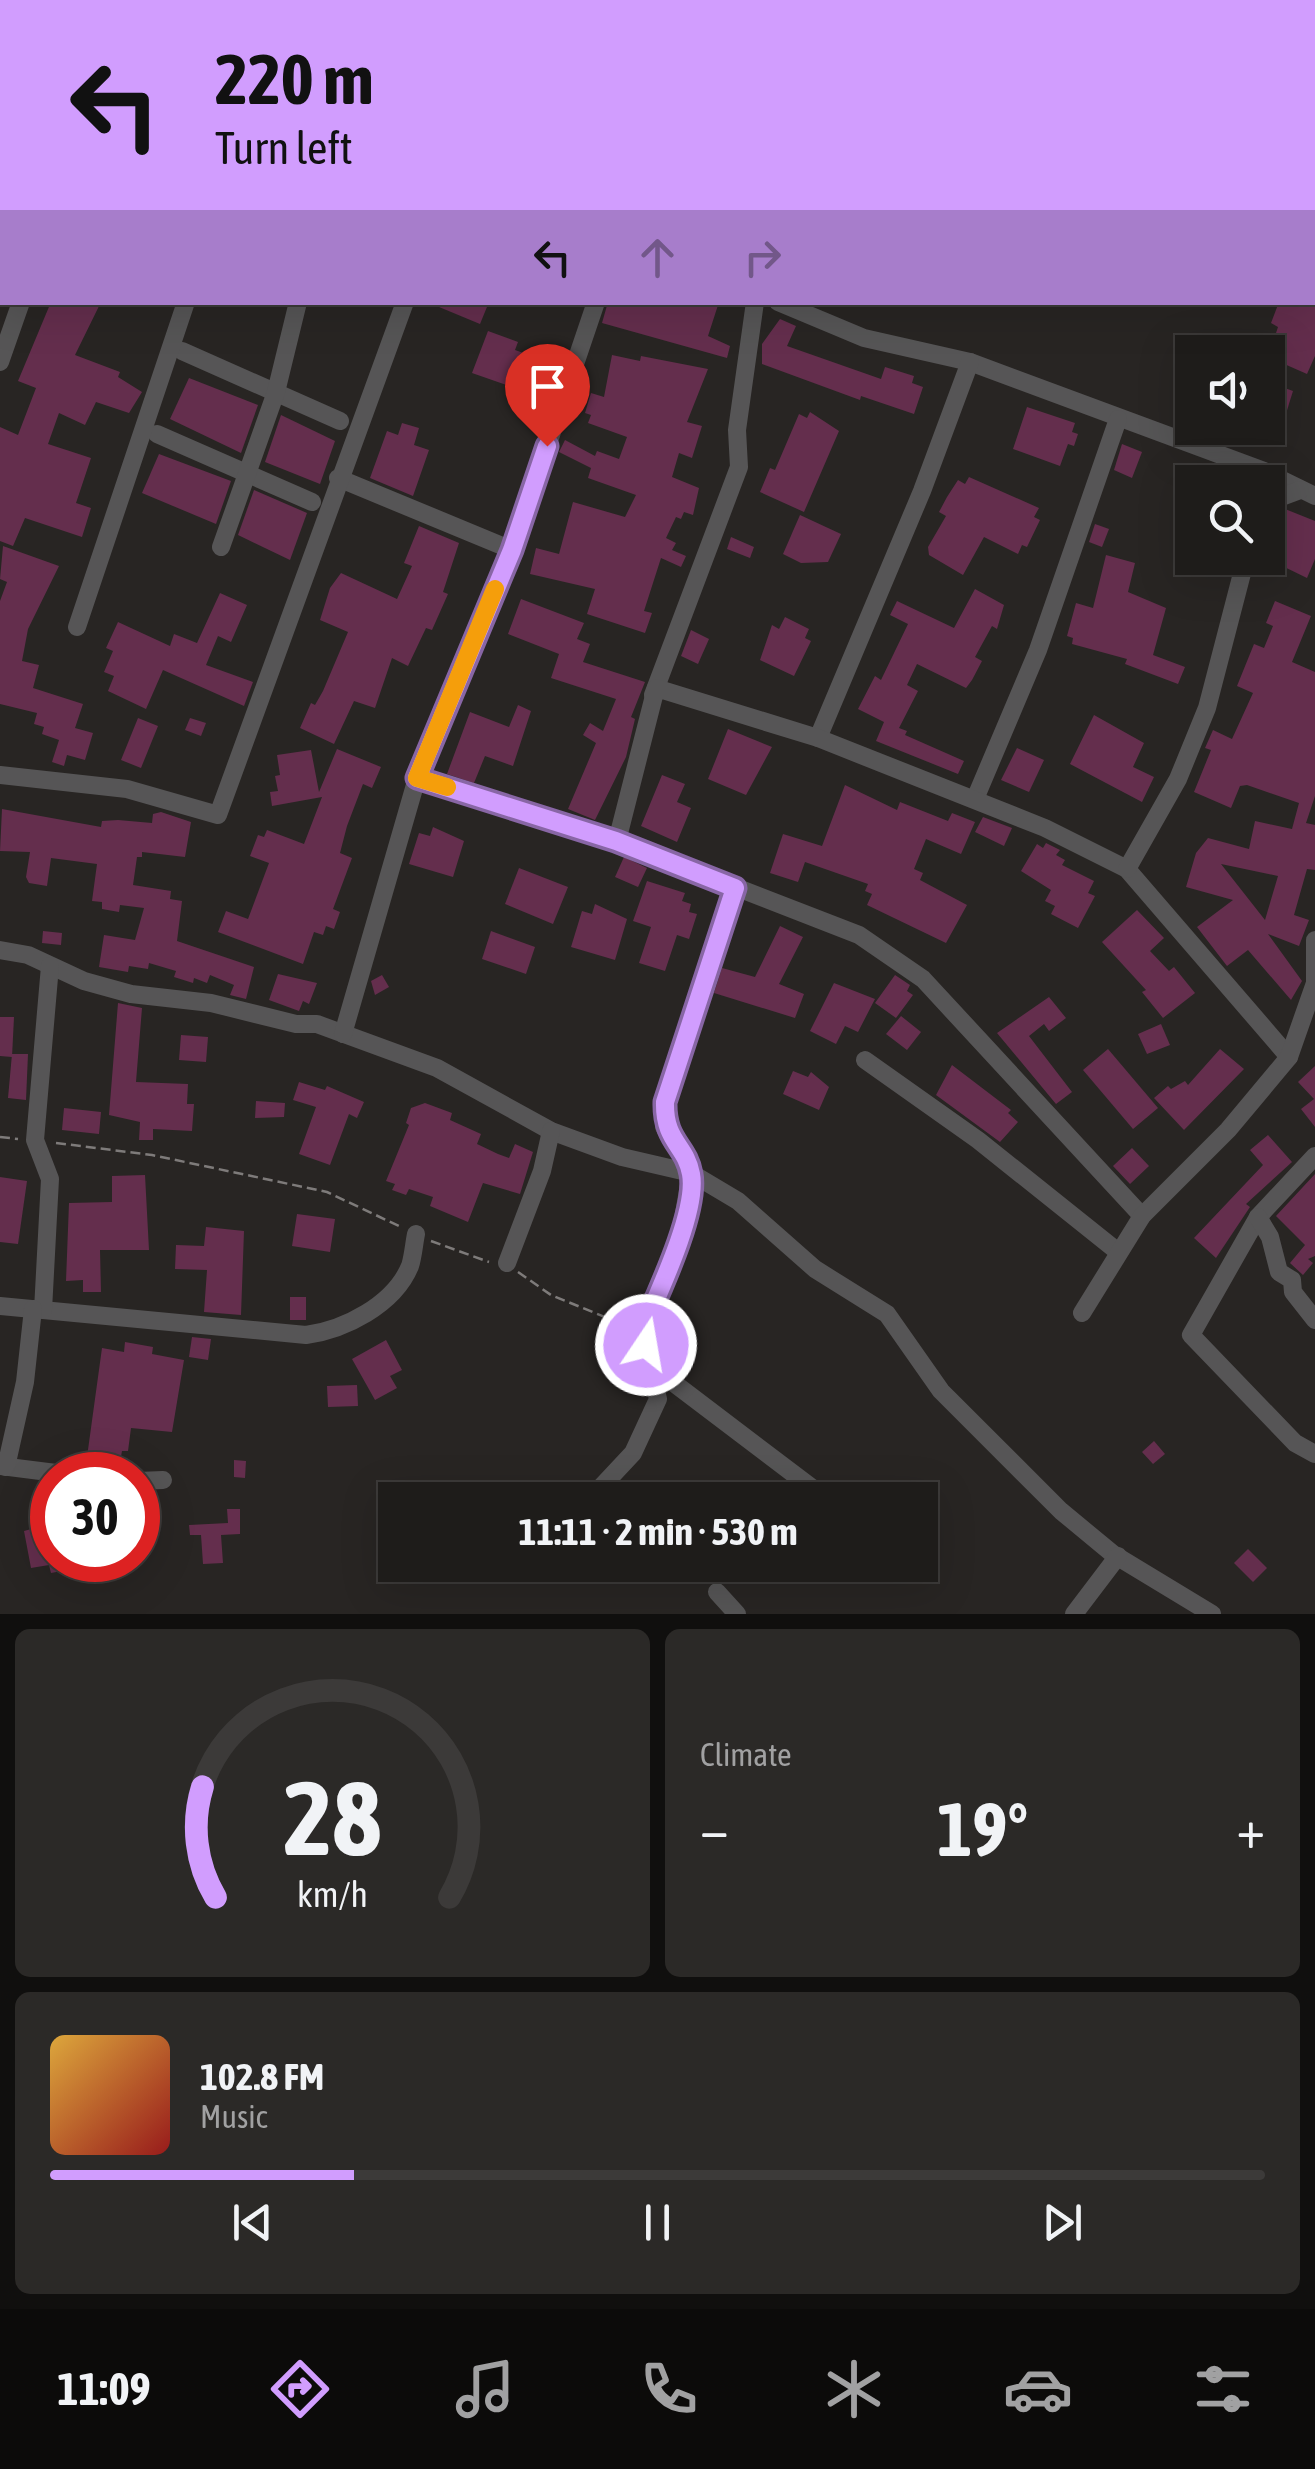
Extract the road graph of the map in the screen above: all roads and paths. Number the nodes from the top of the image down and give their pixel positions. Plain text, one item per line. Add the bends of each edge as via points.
1 (20, 305) edge
2 (185, 305) edge
3 (297, 305) edge
4 (404, 305) edge
5 (595, 305) edge
6 (755, 305) edge
7 (785, 305) edge
8 (182, 351) dead end
9 (0, 362) edge
10 (970, 362) junction
11 (276, 392) junction
12 (1118, 419) junction
13 (340, 421) dead end
14 (158, 434) dead end
15 (1233, 465) edge
16 (246, 473) junction
17 (338, 478) junction
18 (312, 502) dead end
19 (221, 547) dead end
20 (512, 550) junction
21 (1242, 575) edge
22 (77, 627) dead end
23 (656, 688) junction
24 (818, 738) junction
25 (0, 774) edge
26 (417, 778) junction
27 (975, 799) junction
28 (611, 839) junction
29 (1127, 869) junction
30 (735, 888) junction
31 (1315, 940) edge
32 (0, 950) edge
33 (50, 966) junction
34 (343, 1034) junction
35 (1288, 1057) junction
36 (865, 1060) dead end
37 (551, 1131) junction
38 (0, 1137) edge
39 (36, 1140) junction
40 (1315, 1156) edge
41 (691, 1173) junction
42 (1142, 1216) junction
43 (1258, 1217) junction
44 (416, 1234) junction
45 (1117, 1251) junction
46 (507, 1263) junction
47 (0, 1306) edge
48 (38, 1310) junction
49 (1082, 1312) dead end
50 (1315, 1320) edge
51 (642, 1331) junction
52 (654, 1368) junction
53 (1315, 1454) edge
54 (3, 1467) edge
55 (30, 1470) edge
56 (160, 1480) edge
57 (163, 1480) dead end
58 (609, 1482) edge
59 (804, 1482) edge
60 (1118, 1556) junction
61 (717, 1592) dead end
62 (737, 1614) edge
63 (1074, 1614) edge
64 (1212, 1614) edge

1 - 9 street
2 - 22 street
3 - 11 street
4 - 17 street
5 - 20 street
6 - 23 street via 737,430 739,467
7 - 10 street via 864,338
8 - 11 street
10 - 12 street
10 - 24 street
11 - 13 street
11 - 16 street
12 - 15 street
12 - 27 street via 1038,650
14 - 16 street
16 - 18 street
16 - 19 street
17 - 20 street
17 - 25 street via 218,815 127,789
20 - 26 street
21 - 29 street via 1207,708 1178,779
23 - 24 street
23 - 28 street
24 - 27 street
26 - 28 street
26 - 34 street
27 - 29 street
28 - 30 street
29 - 35 street
30 - 41 street via 665,1102 664,1127
30 - 42 street via 859,935 923,978
31 - 35 street via 1315,983
32 - 33 street
33 - 34 street via 131,994 240,1008
33 - 39 street
34 - 37 street via 438,1068
35 - 42 street via 1193,1168
36 - 45 street
37 - 41 street
37 - 46 street
38 - 39 path
39 - 44 path via 152,1155 327,1192
39 - 48 street via 50,1179
40 - 43 street
41 - 51 street via 680,1236
41 - 60 street via 738,1201 815,1269 887,1314 983,1436
42 - 45 street
43 - 50 street via 1279,1272 1292,1280
43 - 53 street via 1192,1334 1295,1443
44 - 46 path via 482,1262
44 - 48 street via 409,1268 368,1312 336,1331 306,1335
45 - 49 street
46 - 51 path via 550,1295
47 - 48 street
48 - 54 street
51 - 52 street
52 - 58 street via 658,1399
52 - 59 street
54 - 55 street
56 - 57 street
60 - 63 street
60 - 64 street
61 - 62 street

